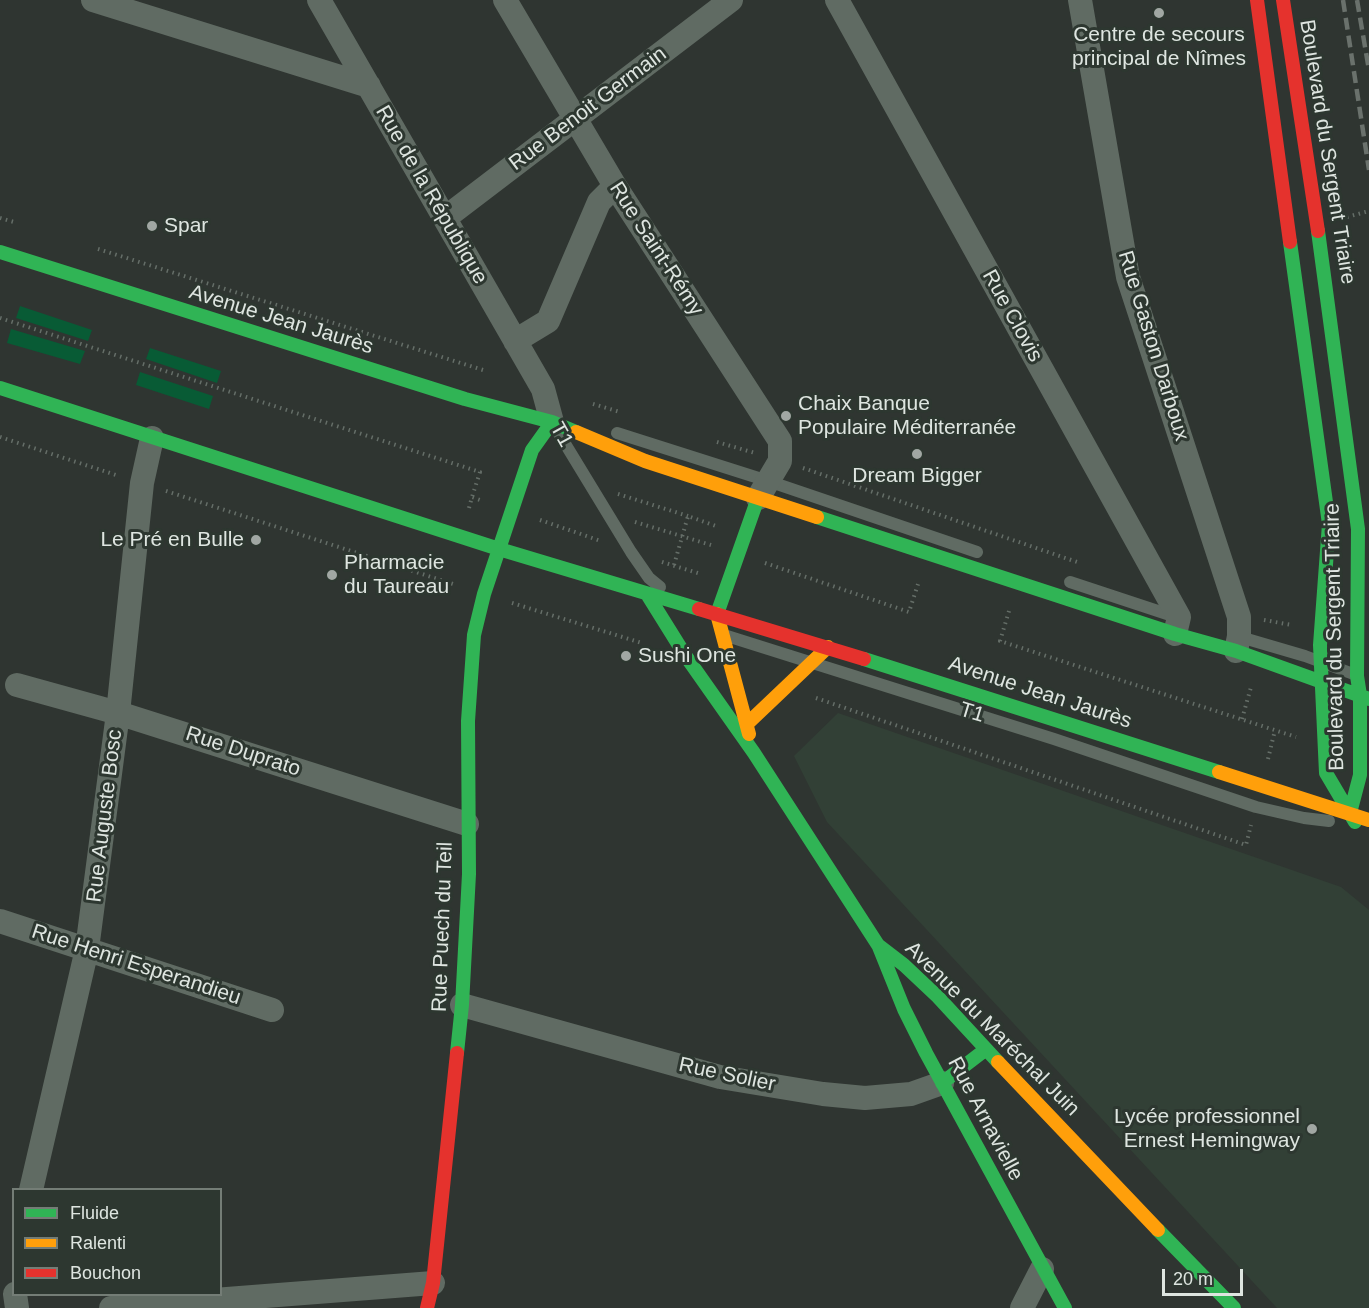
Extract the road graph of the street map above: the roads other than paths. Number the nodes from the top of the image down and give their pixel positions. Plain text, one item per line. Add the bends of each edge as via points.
1 (93, 0) edge
2 (319, 0) edge
3 (505, 0) edge
4 (731, 0) edge
5 (837, 0) edge
6 (1080, 0) edge
7 (1257, 0) edge
8 (1283, 0) edge
9 (369, 86) junction
10 (575, 119) junction
11 (615, 186) junction
12 (1298, 195) junction
13 (445, 218) junction
14 (0, 252) edge
15 (515, 340) junction
16 (0, 388) edge
17 (543, 389) joint
18 (557, 418) junction
19 (152, 438) junction
20 (763, 489) junction
21 (499, 549) junction
22 (986, 555) dead end
23 (1054, 577) dead end
24 (647, 594) junction
25 (678, 603) junction
26 (717, 614) junction
27 (1181, 624) junction
28 (724, 635) junction
29 (1234, 640) junction
30 (828, 647) junction
31 (1321, 661) junction
32 (810, 664) junction
33 (1357, 676) junction
34 (1321, 681) junction
35 (17, 685) dead end
36 (1366, 694) edge
37 (118, 713) junction
38 (747, 724) junction
39 (754, 753) junction
40 (467, 824) junction
41 (1361, 824) edge
42 (0, 921) edge
43 (878, 945) junction
44 (87, 949) junction
45 (462, 1005) junction
46 (272, 1010) dead end
47 (986, 1050) junction
48 (942, 1083) junction
49 (31, 1188) edge
50 (1042, 1269) junction
51 (433, 1283) junction
52 (111, 1308) edge
53 (427, 1308) edge
54 (1022, 1308) edge
55 (1065, 1308) edge
56 (1234, 1308) edge

1 - 9 street
2 - 9 street, Rue de la République
3 - 10 street, Rue Saint-Rémy
4 - 10 street, Rue Benoit Germain
5 - 27 street, Rue Clovis
6 - 29 street, Rue Gaston Darboux via 1128,277 1239,617
7 - 12 main road, Boulevard du Sergent Triaire
8 - 12 main road, Boulevard du Sergent Triaire
9 - 13 street, Rue de la République
10 - 11 street, Rue Saint-Rémy
10 - 13 street, Rue Benoit Germain
11 - 15 street via 599,202 548,321
11 - 20 street, Rue Saint-Rémy via 780,441 780,461
12 - 31 main road, Boulevard du Sergent Triaire via 1329,524
12 - 33 main road, Boulevard du Sergent Triaire via 1328,298 1358,529
13 - 15 street, Rue de la République
14 - 18 main road, Avenue Jean Jaurès via 465,399
15 - 17 street, Rue de la République
16 - 19 main road, Avenue Jean Jaurès
17 - 18 street, T1
18 - 20 lane, T1 via 598,427
18 - 20 main road, Avenue Jean Jaurès via 645,461
18 - 21 main road via 532,450
18 - 25 lane, T1 via 649,578
19 - 21 main road, Avenue Jean Jaurès
19 - 37 street, Rue Auguste Bosc via 142,483
20 - 22 lane, T1
20 - 26 main road
20 - 27 main road, Avenue Jean Jaurès
21 - 24 main road, Avenue Jean Jaurès
21 - 40 main road, Rue Puech du Teil via 474,635
23 - 27 lane
24 - 25 main road, Avenue Jean Jaurès
24 - 39 main road, Avenue du Maréchal Juin via 685,656
25 - 26 main road, Avenue Jean Jaurès
25 - 28 lane, T1
26 - 28 main road, Avenue du Maréchal Juin
26 - 30 main road, Avenue Jean Jaurès
27 - 29 main road, Avenue Jean Jaurès
28 - 32 lane, T1
28 - 38 main road, Avenue du Maréchal Juin
29 - 31 lane
29 - 34 main road, Avenue Jean Jaurès
30 - 32 main road
30 - 41 main road, Avenue Jean Jaurès
31 - 33 lane
31 - 34 main road, Boulevard du Sergent Triaire
32 - 38 main road
32 - 41 lane, T1 via 1054,739 1256,807 1304,818
33 - 36 main road, Boulevard du Sergent Triaire
34 - 36 main road, Avenue Jean Jaurès
34 - 41 main road, Boulevard du Sergent Triaire via 1326,773
35 - 37 street, Rue Duprato
36 - 41 main road, Boulevard du Sergent Triaire
37 - 40 street, Rue Duprato
37 - 44 street, Rue Auguste Bosc
38 - 39 main road, Avenue du Maréchal Juin
39 - 43 main road, Avenue du Maréchal Juin
40 - 45 main road, Rue Puech du Teil via 469,874
42 - 44 street, Rue Henri Esperandieu
43 - 47 main road, Avenue du Maréchal Juin via 938,997
43 - 48 main road, Rue Arnavielle via 904,1009
44 - 46 street, Rue Henri Esperandieu
44 - 49 street, Rue Auguste Bosc
45 - 48 street, Rue Solier via 720,1077 811,1092 865,1098 911,1094
45 - 51 main road, Rue Puech du Teil
47 - 48 main road, Rue Solier
47 - 56 main road, Avenue du Maréchal Juin
48 - 50 main road, Rue Arnavielle
50 - 54 street
50 - 55 main road, Rue Arnavielle
51 - 52 street
51 - 53 main road, Rue Puech du Teil

